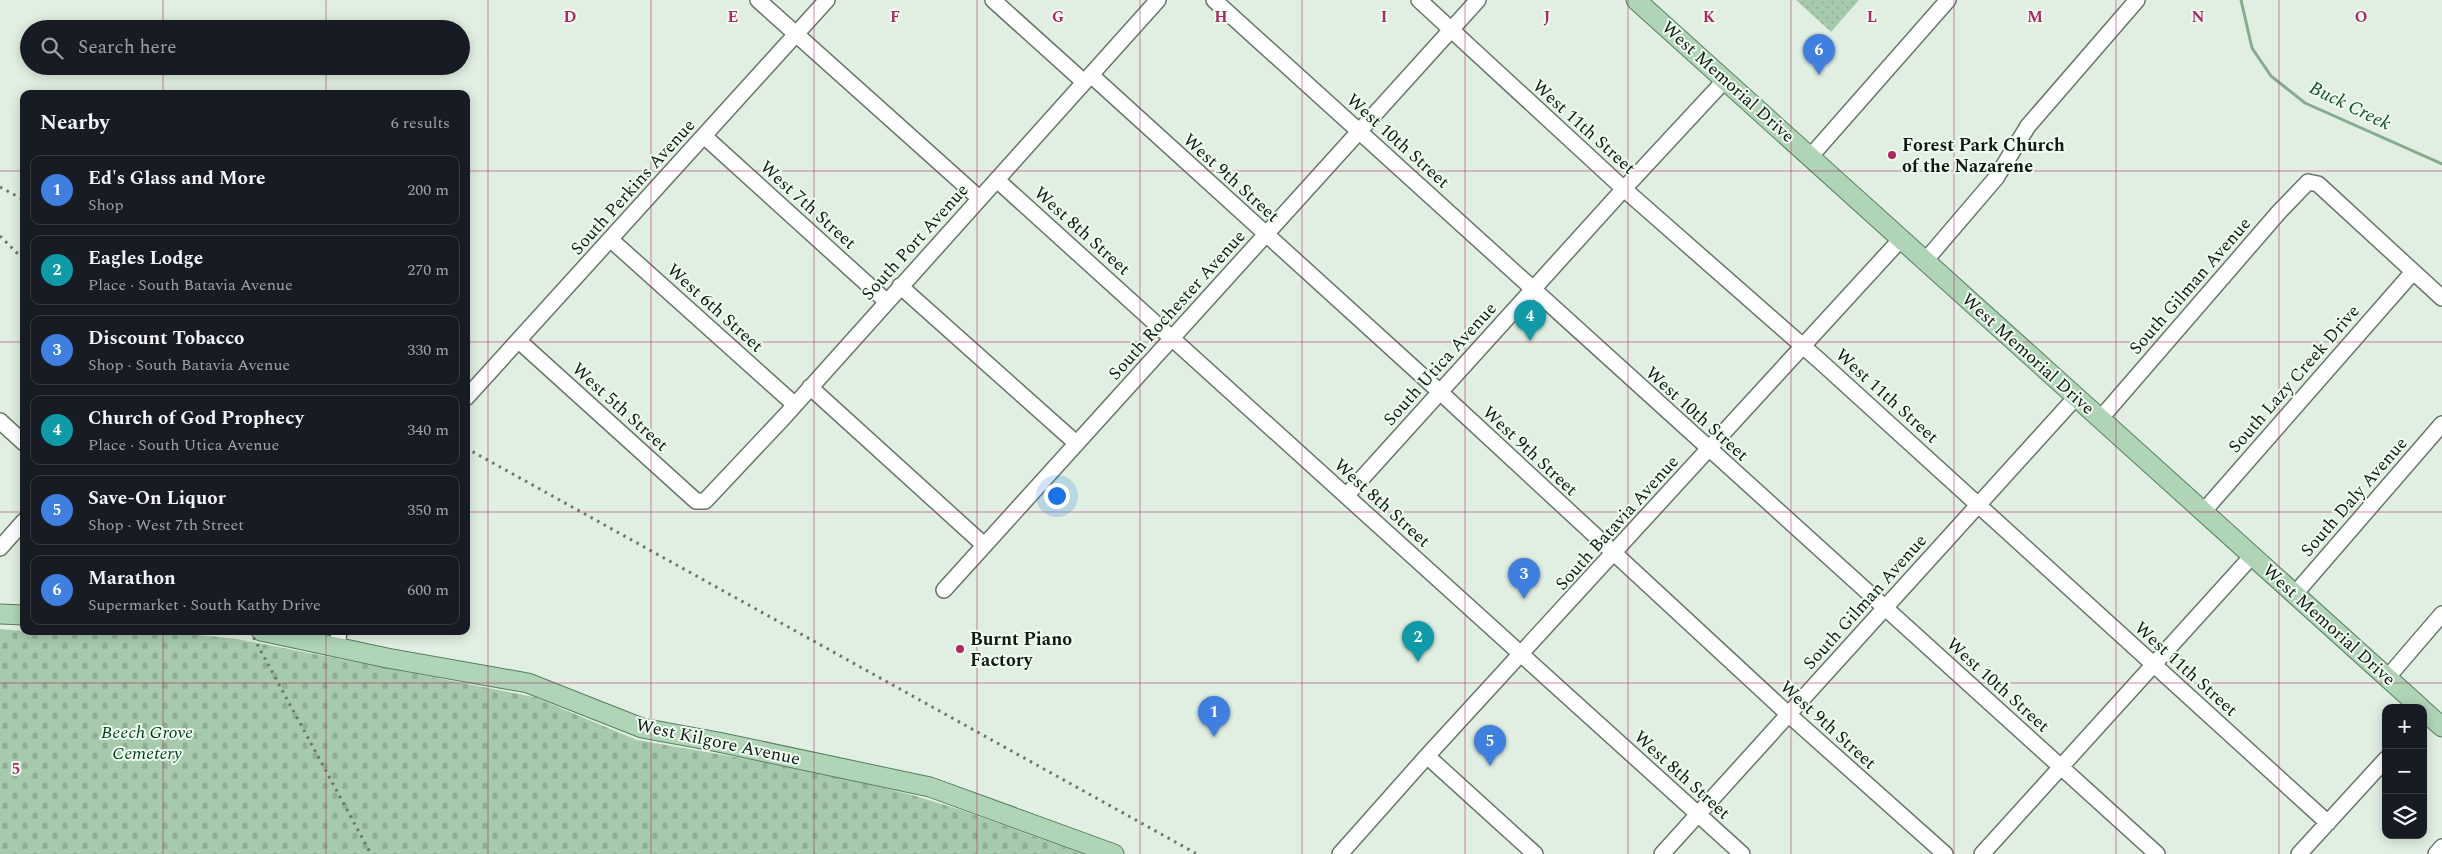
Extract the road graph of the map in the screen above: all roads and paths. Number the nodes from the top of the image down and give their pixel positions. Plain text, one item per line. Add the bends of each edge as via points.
1 (758, 0) edge
2 (828, 0) edge
3 (994, 0) edge
4 (1158, 0) edge
5 (1214, 0) edge
6 (1419, 0) edge
7 (1478, 0) edge
8 (1636, 0) edge
9 (1948, 0) edge
10 (2137, 0) edge
11 (1450, 30) junction
12 (797, 34) junction
13 (1087, 78) junction
14 (1726, 80) junction
15 (1359, 131) junction
16 (704, 136) junction
17 (1810, 157) junction
18 (997, 180) junction
19 (1624, 189) junction
20 (979, 198) junction
21 (1266, 235) junction
22 (610, 239) junction
23 (1901, 239) junction
24 (1925, 261) junction
25 (2413, 272) junction
26 (900, 286) junction
27 (1533, 289) junction
28 (2442, 298) edge
29 (886, 301) junction
30 (1172, 338) junction
31 (518, 341) junction
32 (1803, 346) junction
33 (810, 387) junction
34 (1440, 392) junction
35 (470, 394) edge
36 (2076, 397) junction
37 (794, 404) junction
38 (2100, 419) junction
39 (0, 421) edge
40 (2442, 424) edge
41 (20, 439) edge
42 (1076, 443) junction
43 (1709, 450) junction
44 (1346, 496) junction
45 (696, 501) joint
46 (1978, 504) junction
47 (2203, 512) junction
48 (20, 526) edge
49 (984, 545) junction
50 (0, 548) edge
51 (1613, 554) junction
52 (2252, 556) junction
53 (944, 590) dead end
54 (2294, 595) junction
55 (1884, 608) junction
56 (0, 614) edge
57 (2442, 614) edge
58 (20, 615) edge
59 (300, 635) edge
60 (338, 639) edge
61 (1521, 655) junction
62 (2153, 664) junction
63 (2387, 678) junction
64 (2415, 704) edge
65 (1788, 714) junction
66 (2427, 714) edge
67 (2442, 727) edge
68 (1427, 756) junction
69 (2382, 763) edge
70 (2060, 767) junction
71 (1698, 814) junction
72 (2328, 823) junction
73 (2442, 847) edge
74 (1114, 854) edge
75 (1340, 854) edge
76 (1535, 854) edge
77 (1662, 854) edge
78 (1742, 854) edge
79 (1945, 854) edge
80 (1982, 854) edge
81 (2157, 854) edge
82 (2299, 854) edge
83 (2436, 854) edge

1 - 12 street
2 - 12 street, South Perkins Avenue
3 - 13 street, West 9th Street
4 - 13 street, South Port Avenue
5 - 15 street, West 10th Street
6 - 11 street, West 11th Street
7 - 11 street, South Rochester Avenue
8 - 14 main road, West Memorial Drive
9 - 17 street
10 - 24 street via 2028,126 1996,178
11 - 15 street, South Rochester Avenue
11 - 19 street, West 11th Street
12 - 16 street, South Perkins Avenue
12 - 20 street
13 - 18 street, South Port Avenue
13 - 21 street, West 9th Street
14 - 17 main road, West Memorial Drive
14 - 19 street, South Utica Avenue
15 - 21 street, South Rochester Avenue
15 - 27 street, West 10th Street
16 - 22 street, South Perkins Avenue
16 - 29 street, West 7th Street
17 - 23 main road, West Memorial Drive
18 - 20 street, South Port Avenue
18 - 30 street, West 8th Street
19 - 27 street, South Utica Avenue
19 - 32 street, West 11th Street
20 - 26 street, South Port Avenue
21 - 30 street, South Rochester Avenue
21 - 34 street, West 9th Street
22 - 31 street, South Perkins Avenue
22 - 37 street, West 6th Street
23 - 24 main road, West Memorial Drive
23 - 32 street, South Batavia Avenue
24 - 36 main road, West Memorial Drive
25 - 28 street
25 - 38 street, South Gilman Avenue via 2311,181 2279,212
25 - 47 street, South Lazy Creek Drive
26 - 29 street, South Port Avenue
26 - 42 street
27 - 34 street, South Utica Avenue
27 - 43 street, West 10th Street
29 - 33 street, South Port Avenue
30 - 42 street, South Rochester Avenue
30 - 44 street, West 8th Street
31 - 35 street, South Perkins Avenue
31 - 45 street, West 5th Street
32 - 43 street, South Batavia Avenue
32 - 46 street, West 11th Street
33 - 37 street, South Port Avenue
33 - 49 street
34 - 44 street, South Utica Avenue
34 - 51 street, West 9th Street
36 - 38 main road, West Memorial Drive
36 - 46 street, South Gilman Avenue
37 - 45 street, South Port Avenue via 705,501
38 - 47 main road, West Memorial Drive
39 - 41 street
40 - 54 street, South Daly Avenue
42 - 49 street, South Rochester Avenue
43 - 51 street, South Batavia Avenue
43 - 55 street, West 10th Street
44 - 61 street, West 8th Street
46 - 55 street, South Gilman Avenue
46 - 62 street, West 11th Street
47 - 52 main road, West Memorial Drive
48 - 50 street
49 - 53 street, South Rochester Avenue
51 - 61 street, South Batavia Avenue
51 - 65 street, West 9th Street
52 - 54 main road, West Memorial Drive
52 - 62 street
54 - 63 main road, West Memorial Drive
55 - 65 street, South Gilman Avenue
55 - 70 street, West 10th Street
56 - 58 main road
57 - 63 street
59 - 60 main road, West Kilgore Avenue
60 - 74 main road, West Kilgore Avenue via 528,683 642,728 930,787
61 - 68 street, South Batavia Avenue
61 - 71 street, West 8th Street
62 - 70 street
62 - 72 street, West 11th Street
63 - 64 main road, West Memorial Drive
65 - 71 street, South Gilman Avenue
65 - 79 street, West 9th Street
66 - 67 main road, West Memorial Drive
68 - 75 street, South Batavia Avenue
68 - 76 street
69 - 72 street
70 - 80 street
70 - 81 street, West 10th Street
71 - 77 street, South Gilman Avenue
71 - 78 street, West 8th Street
72 - 82 street
73 - 83 street

